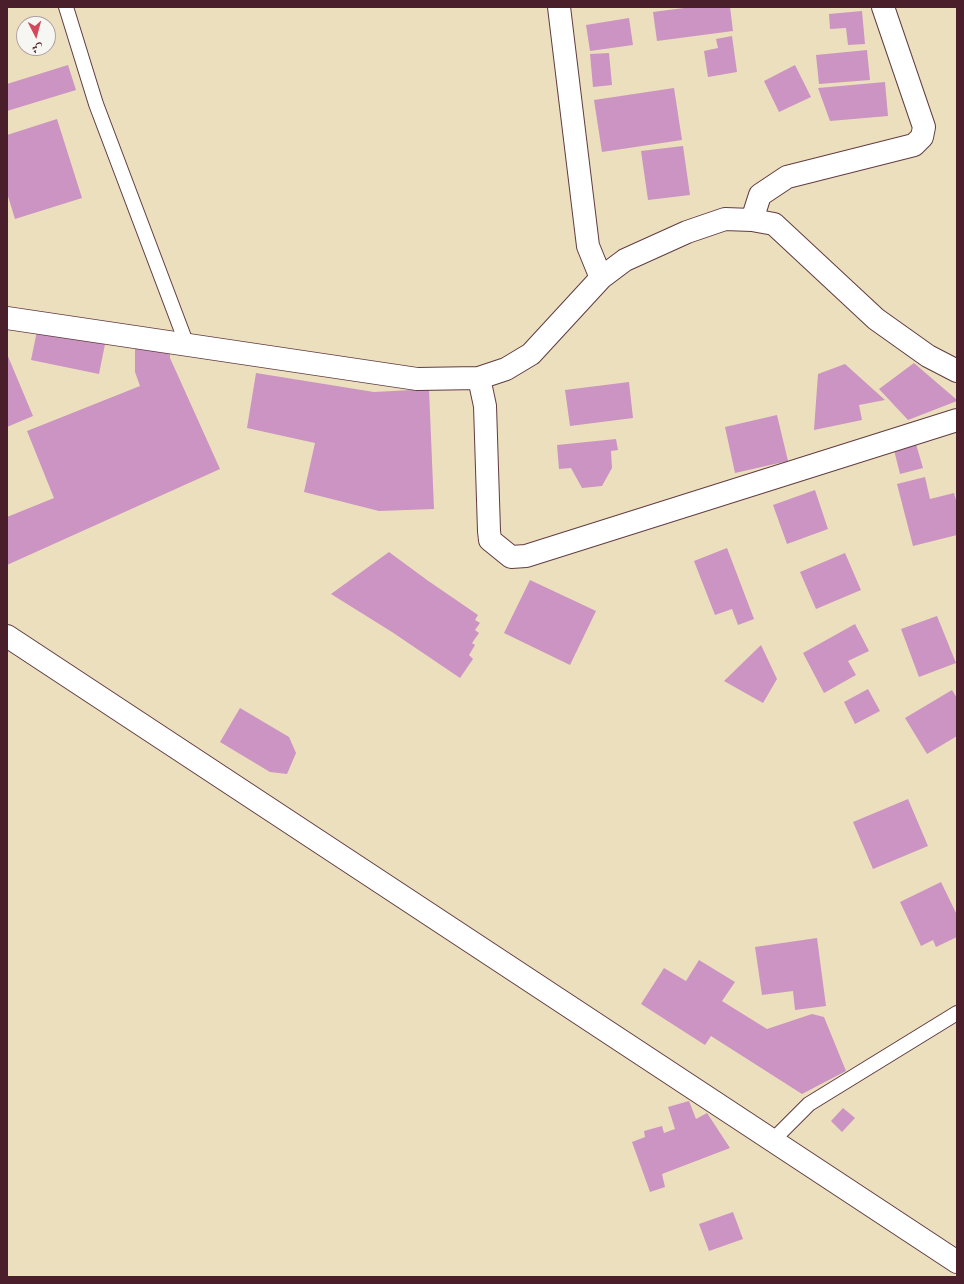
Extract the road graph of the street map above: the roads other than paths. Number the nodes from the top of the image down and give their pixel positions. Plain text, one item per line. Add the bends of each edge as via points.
1 (66, 7) edge
2 (559, 7) edge
3 (884, 7) edge
4 (752, 220) junction
5 (601, 278) junction
6 (7, 318) edge
7 (187, 344) junction
8 (957, 371) edge
9 (479, 378) junction
10 (957, 420) edge
11 (7, 636) edge
12 (957, 1013) edge
13 (773, 1140) junction
14 (957, 1262) edge

1 - 7 lane via 96,104
2 - 5 street via 588,246
3 - 4 street via 924,127 922,137 914,145 787,177 760,195
4 - 5 street via 725,219 686,232 625,260
4 - 8 street via 774,224 876,319 928,356
5 - 9 street via 531,354 506,369
6 - 7 street
7 - 9 street via 417,379
9 - 10 street via 484,406 490,540 511,557 526,556
11 - 13 street
12 - 13 lane via 808,1104
13 - 14 street

